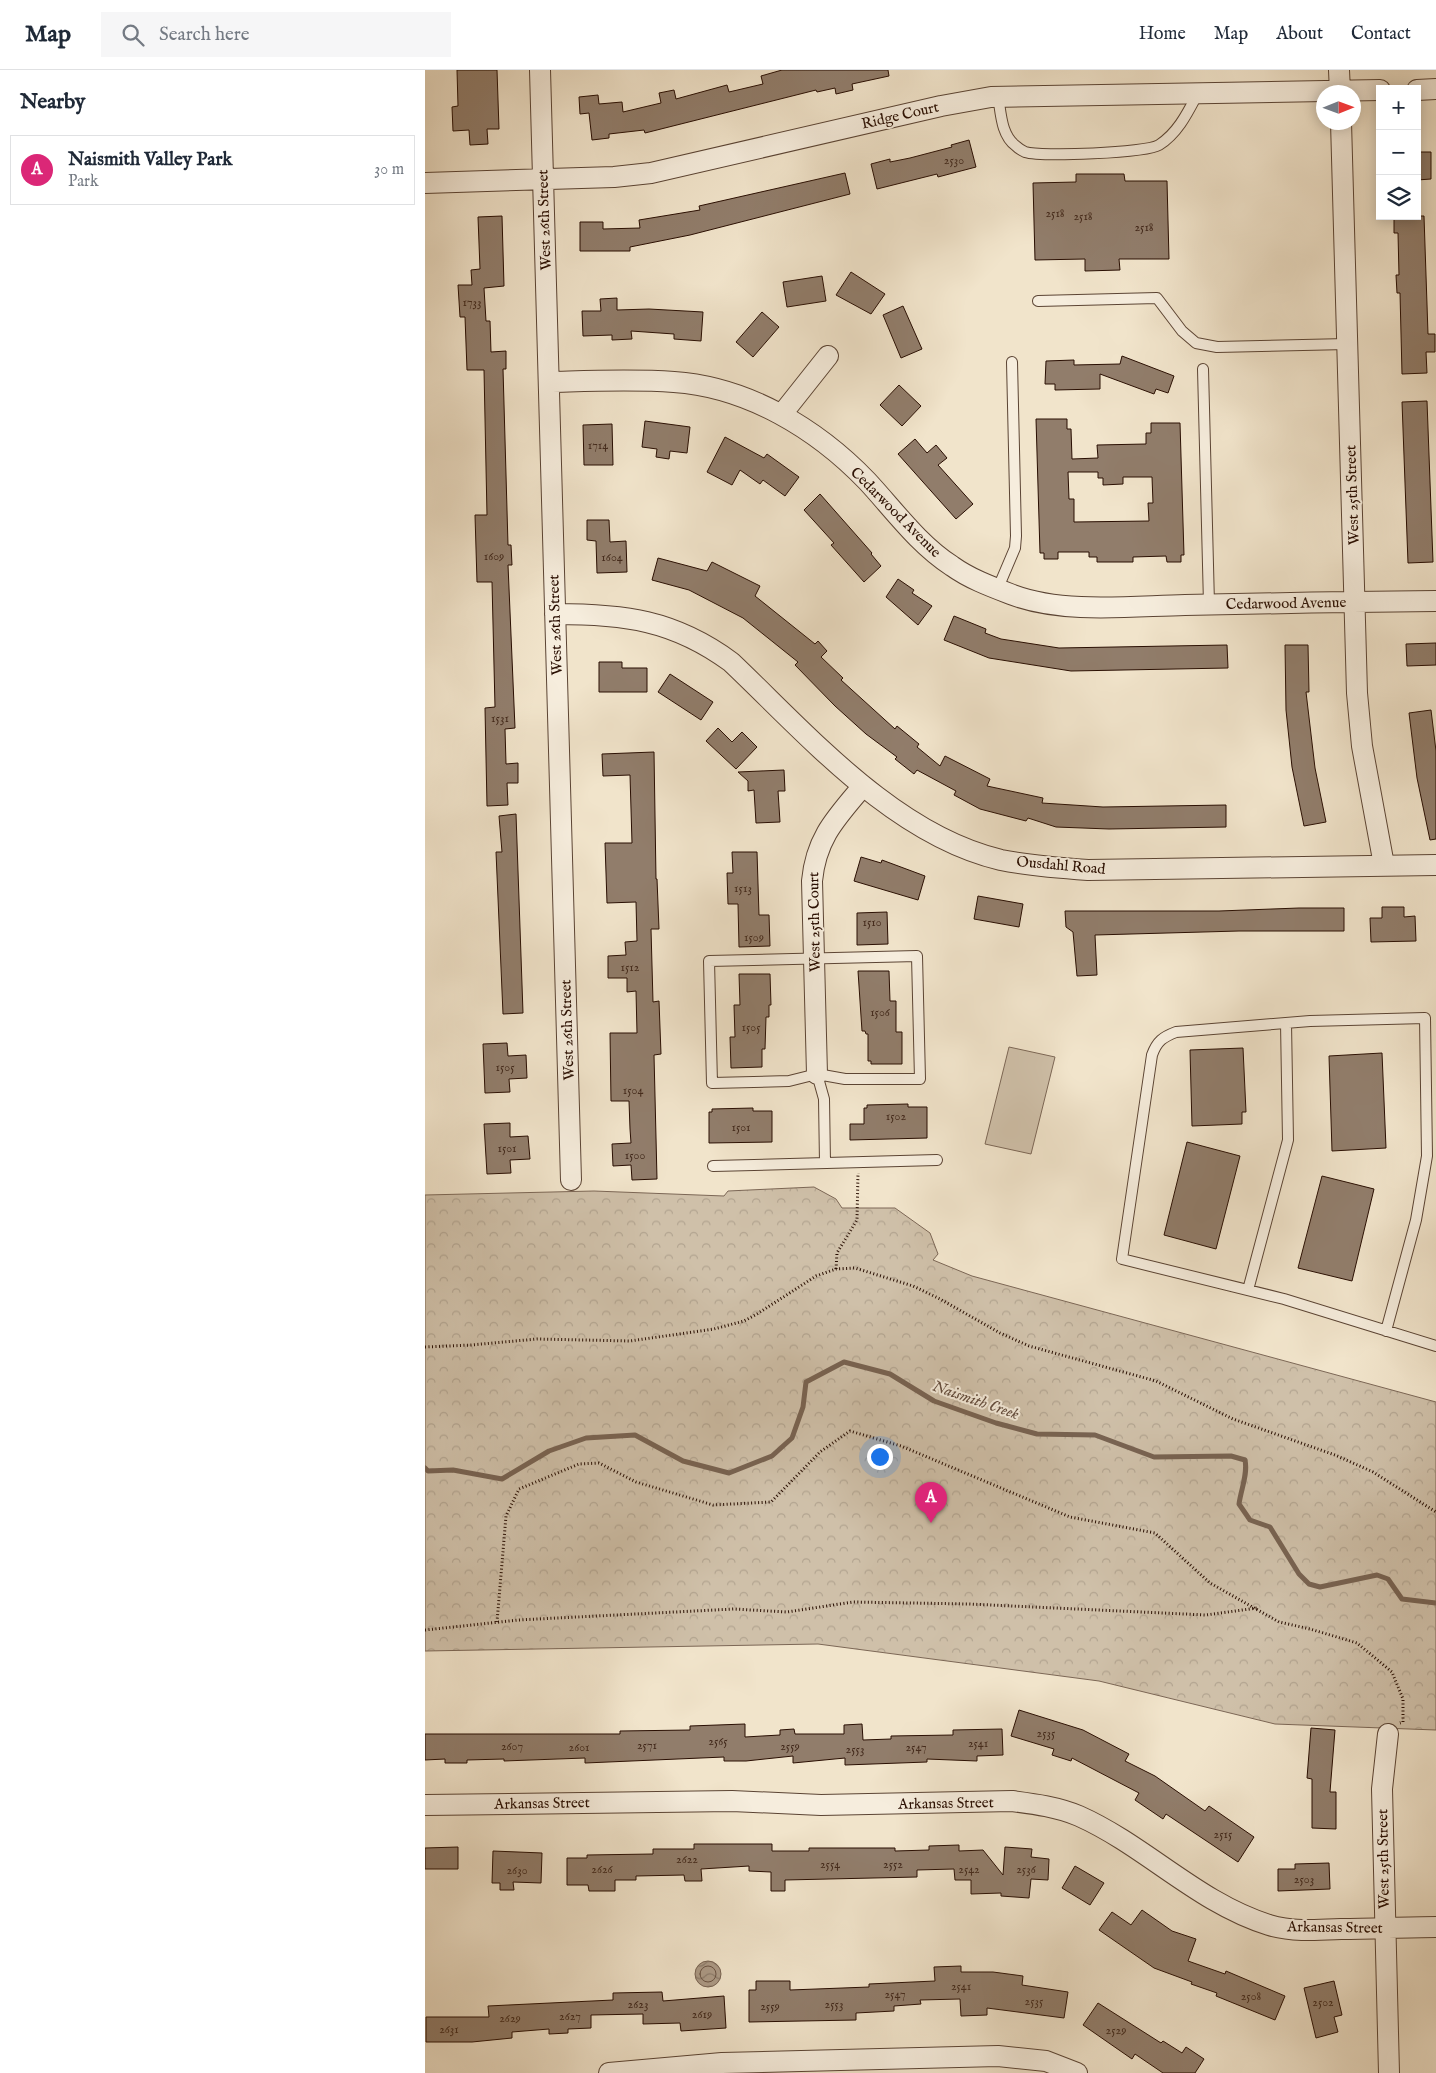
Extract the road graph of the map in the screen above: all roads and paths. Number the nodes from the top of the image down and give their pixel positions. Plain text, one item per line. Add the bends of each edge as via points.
1 (540, 70) edge
2 (1339, 70) edge
3 (1340, 85) edge
4 (1436, 89) edge
5 (1376, 90) edge
6 (1421, 90) edge
7 (1361, 91) edge
8 (1316, 92) edge
9 (1198, 93) junction
10 (998, 96) junction
11 (1341, 130) edge
12 (543, 180) junction
13 (425, 183) edge
14 (1038, 301) dead end
15 (1347, 344) junction
16 (828, 356) dead end
17 (1012, 362) dead end
18 (1203, 369) dead end
19 (549, 382) junction
20 (782, 414) junction
21 (997, 588) junction
22 (1436, 600) edge
23 (1355, 602) junction
24 (1209, 604) junction
25 (555, 614) junction
26 (863, 786) junction
27 (1436, 865) edge
28 (1384, 866) junction
29 (814, 958) junction
30 (1286, 1023) junction
31 (817, 1074) junction
32 (937, 1160) dead end
33 (859, 1162) junction
34 (825, 1163) junction
35 (713, 1166) dead end
36 (1431, 1170) edge
37 (571, 1180) dead end
38 (836, 1269) junction
39 (1248, 1290) junction
40 (1386, 1331) junction
41 (1436, 1346) edge
42 (425, 1347) edge
43 (1436, 1512) edge
44 (1257, 1608) junction
45 (497, 1622) junction
46 (425, 1630) edge
47 (1387, 1734) joint
48 (425, 1805) edge
49 (1436, 1927) edge
50 (1385, 1928) junction
51 (866, 2066) edge
52 (609, 2073) edge
53 (1077, 2073) edge
54 (1389, 2073) edge

1 - 12 street, West 26th Street
2 - 3 street
4 - 6 street
5 - 7 street, Ridge Court
8 - 9 street, Ridge Court
9 - 10 street, Ridge Court
9 - 10 lane via 1174,133 1158,146 1139,151 1051,154 1025,152 1014,145 1006,135
10 - 12 street, Ridge Court via 941,106 651,173
11 - 15 street, West 25th Street
12 - 13 street, Ridge Court
12 - 19 street, West 26th Street
14 - 15 lane via 1157,298 1182,331 1196,343 1217,347
15 - 23 street, West 25th Street
16 - 20 street
17 - 21 lane via 1016,536 1015,548
18 - 24 lane
19 - 20 street, Cedarwood Avenue via 676,382 711,388
19 - 25 street, West 26th Street
20 - 21 street, Cedarwood Avenue via 837,453 933,552 970,577
21 - 24 street, Cedarwood Avenue via 1042,602 1065,605
22 - 23 street, Cedarwood Avenue
23 - 24 street, Cedarwood Avenue
23 - 28 street, West 25th Street via 1362,746
25 - 26 street, Ousdahl Road via 609,615 647,621 685,633 708,645 731,662
25 - 37 street, West 26th Street
26 - 28 street, Ousdahl Road via 876,798 932,833 999,859 1035,866 1097,870
26 - 29 street, West 25th Court via 831,824 814,861
27 - 28 street, Ousdahl Road
29 - 31 street, West 25th Court
29 - 31 lane via 917,956 920,1080 845,1079
29 - 31 lane via 709,961 712,1083 789,1081
30 - 36 lane via 1425,1018 1427,1156
30 - 39 lane via 1287,1140
30 - 39 lane via 1176,1032 1156,1044 1122,1259
31 - 34 lane via 824,1099
32 - 33 lane
33 - 34 lane
33 - 38 path via 857,1220 837,1253
34 - 35 lane
36 - 40 lane
38 - 42 path via 799,1286 743,1321 714,1329 630,1341 537,1339
38 - 43 path via 855,1268 887,1277 940,1298 1029,1346 1156,1381 1233,1419 1373,1472
39 - 40 lane
40 - 41 lane
44 - 45 path via 1205,1615 853,1602 787,1612 734,1609
44 - 45 path via 1210,1584 1155,1532 1070,1517 901,1446 850,1431 820,1452 771,1502 713,1505 636,1482 599,1463 579,1464 519,1489 506,1516
44 - 47 path via 1279,1622 1357,1644 1392,1672 1403,1698 1403,1722
45 - 46 path
47 - 50 street, West 25th Street via 1382,1789
48 - 50 street, Arkansas Street via 723,1801 821,1805 1013,1801 1037,1804 1078,1816 1103,1828 1210,1898 1254,1920 1303,1930
49 - 50 street, Arkansas Street
50 - 54 street, West 25th Street
51 - 52 street via 722,2063
51 - 53 street via 998,2056 1046,2061

